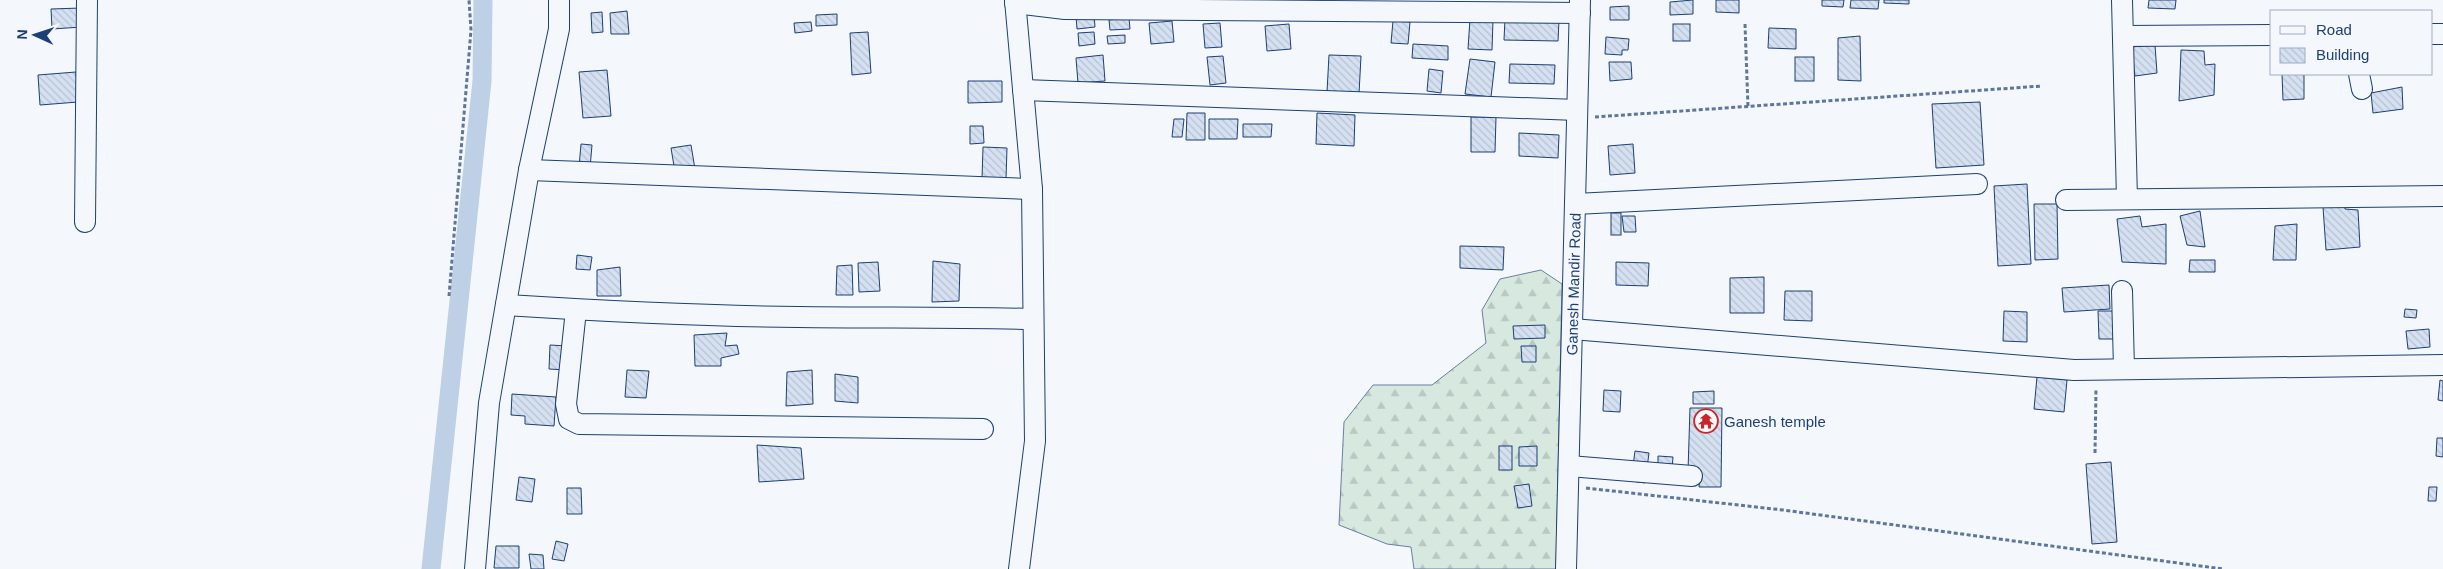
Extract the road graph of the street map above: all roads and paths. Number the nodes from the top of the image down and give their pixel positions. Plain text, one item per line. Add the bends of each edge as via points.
1 (87, 0) edge
2 (469, 0) edge
3 (559, 0) edge
4 (2122, 0) edge
5 (1015, 1) edge
6 (1580, 6) edge
7 (1745, 24) dead end
8 (2270, 35) edge
9 (2123, 36) junction
10 (2042, 86) dead end
11 (1023, 90) junction
12 (1748, 106) junction
13 (1577, 114) junction
14 (530, 170) junction
15 (1977, 184) dead end
16 (1032, 189) junction
17 (2443, 196) edge
18 (2128, 199) junction
19 (2066, 200) dead end
20 (1575, 204) junction
21 (85, 222) dead end
22 (2122, 291) dead end
23 (449, 296) dead end
24 (506, 305) junction
25 (576, 310) junction
26 (1033, 319) junction
27 (1572, 329) junction
28 (2443, 365) edge
29 (2096, 370) junction
30 (2124, 370) junction
31 (983, 429) dead end
32 (2095, 453) dead end
33 (1569, 466) junction
34 (1692, 476) dead end
35 (1568, 486) junction
36 (475, 569) edge
37 (1019, 569) edge
38 (1566, 569) edge
39 (2223, 569) edge

1 - 21 street
2 - 23 path via 471,30
3 - 14 street via 559,29
4 - 9 street
5 - 6 street via 1065,9
5 - 11 street
6 - 13 street, Ganesh Mandir Road
7 - 12 path
8 - 9 street
9 - 18 street
10 - 12 path
11 - 13 street
11 - 16 street
12 - 13 path
13 - 20 street, Ganesh Mandir Road
14 - 16 street
14 - 24 street
15 - 20 street
16 - 26 street
17 - 18 street
18 - 19 street
20 - 27 street, Ganesh Mandir Road
22 - 30 street
24 - 25 street
24 - 36 street via 488,402
25 - 26 street via 797,317
25 - 31 street via 566,404 569,419 578,424
26 - 37 street via 1035,441
27 - 29 street
27 - 33 street, Ganesh Mandir Road
28 - 30 street
29 - 30 street
29 - 32 path
33 - 34 street
33 - 35 street, Ganesh Mandir Road
35 - 38 street, Ganesh Mandir Road
35 - 39 path via 1783,510

